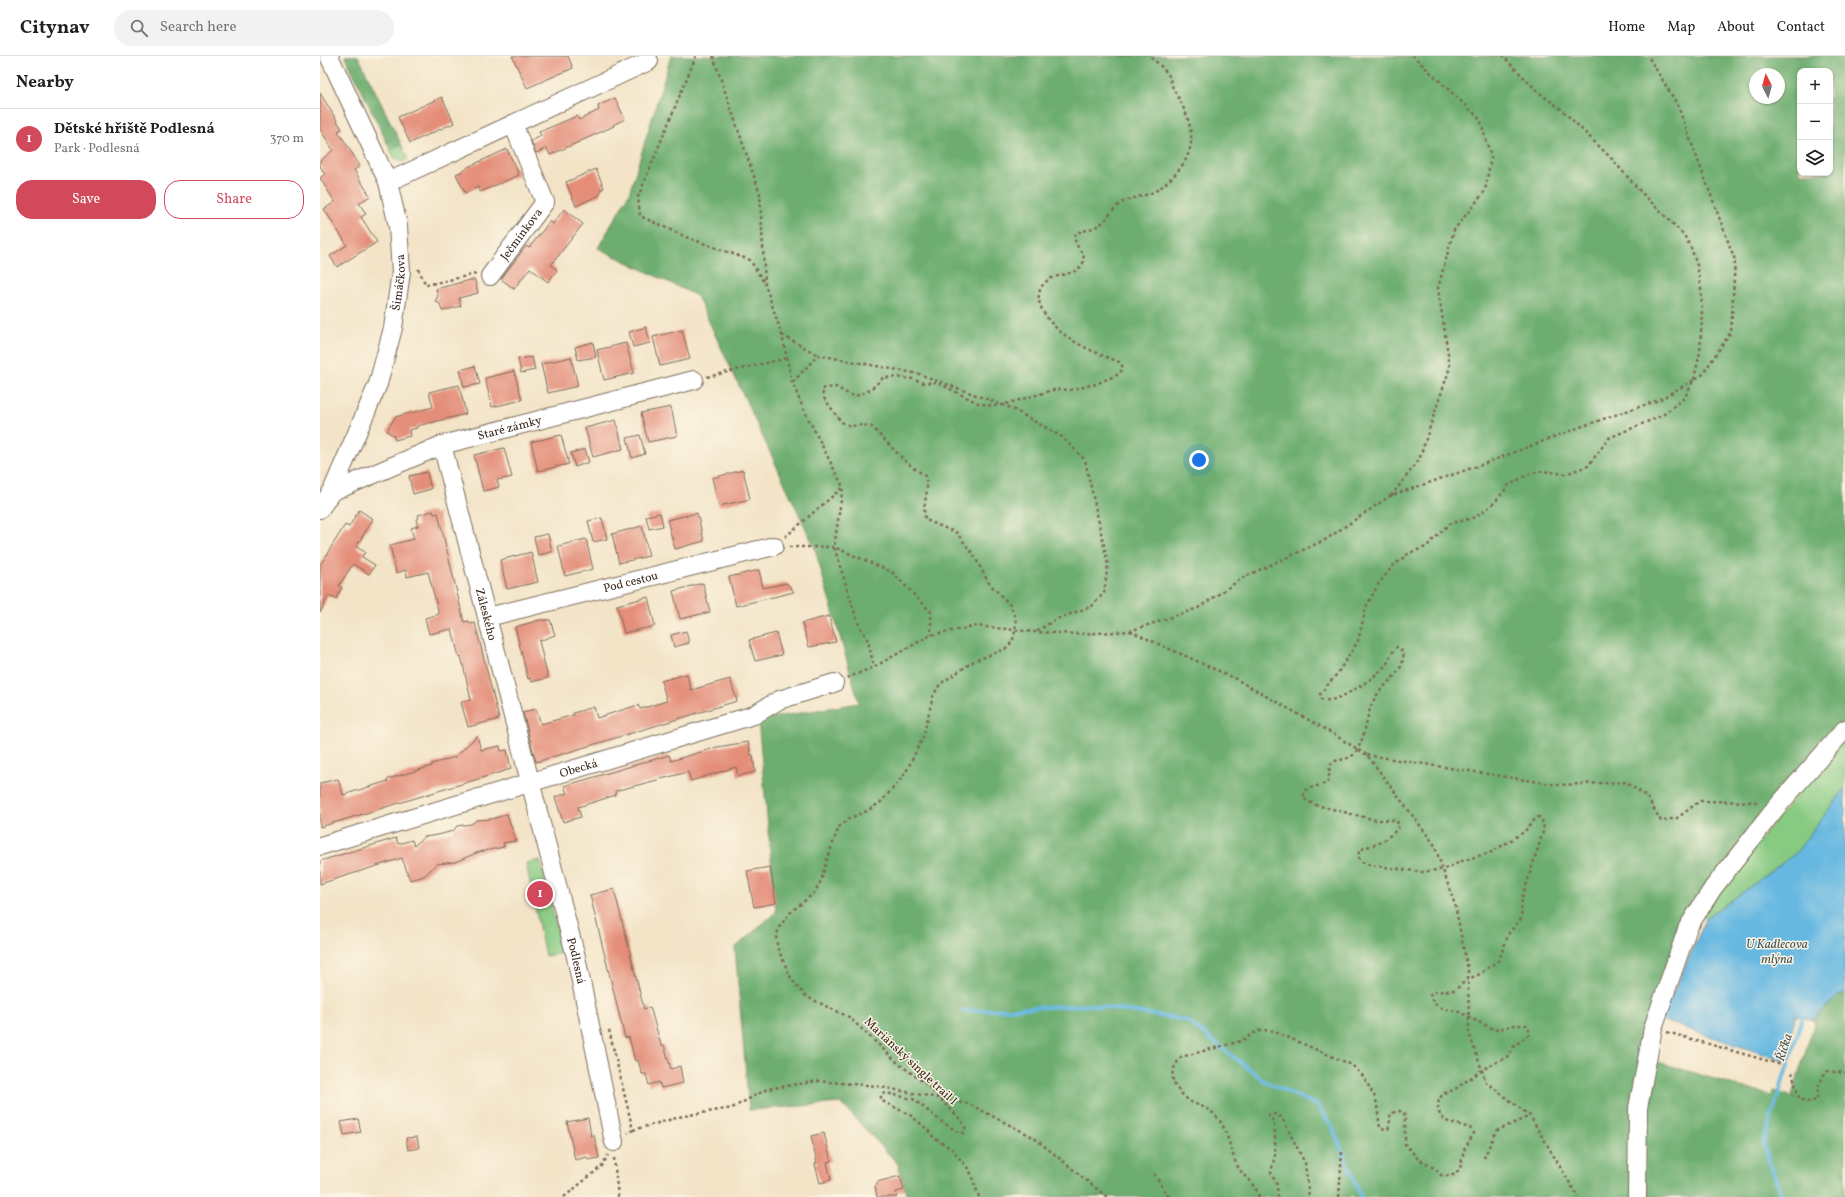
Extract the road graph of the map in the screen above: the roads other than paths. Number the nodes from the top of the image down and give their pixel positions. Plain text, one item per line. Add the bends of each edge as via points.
1 (329, 56) edge
2 (649, 61) dead end
3 (513, 124) junction
4 (388, 182) junction
5 (490, 276) road end
6 (694, 380) road end
7 (442, 445) junction
8 (332, 491) junction
9 (320, 508) edge
10 (774, 546) road end
11 (488, 617) junction
12 (834, 683) road end
13 (1845, 728) edge
14 (531, 782) junction
15 (320, 846) edge
16 (614, 1142) road end
17 (1637, 1197) edge

1 - 4 street, Šimáčkova
2 - 3 street
3 - 4 street
3 - 5 street, Ječmínkova via 545,202
4 - 8 street, Šimáčkova via 398,226 401,272 393,328 378,384
6 - 7 street, Staré zámky
7 - 8 street, Staré zámky
7 - 11 street, Záleského
8 - 9 street, Šimáčkova
10 - 11 street, Pod cestou
11 - 14 street, Záleského
12 - 14 street, Obecká via 779,700 754,715
13 - 17 street via 1775,809 1713,888 1688,927 1653,1028 1638,1108
14 - 15 street, Obecká
14 - 16 street, Podlesná via 576,957

